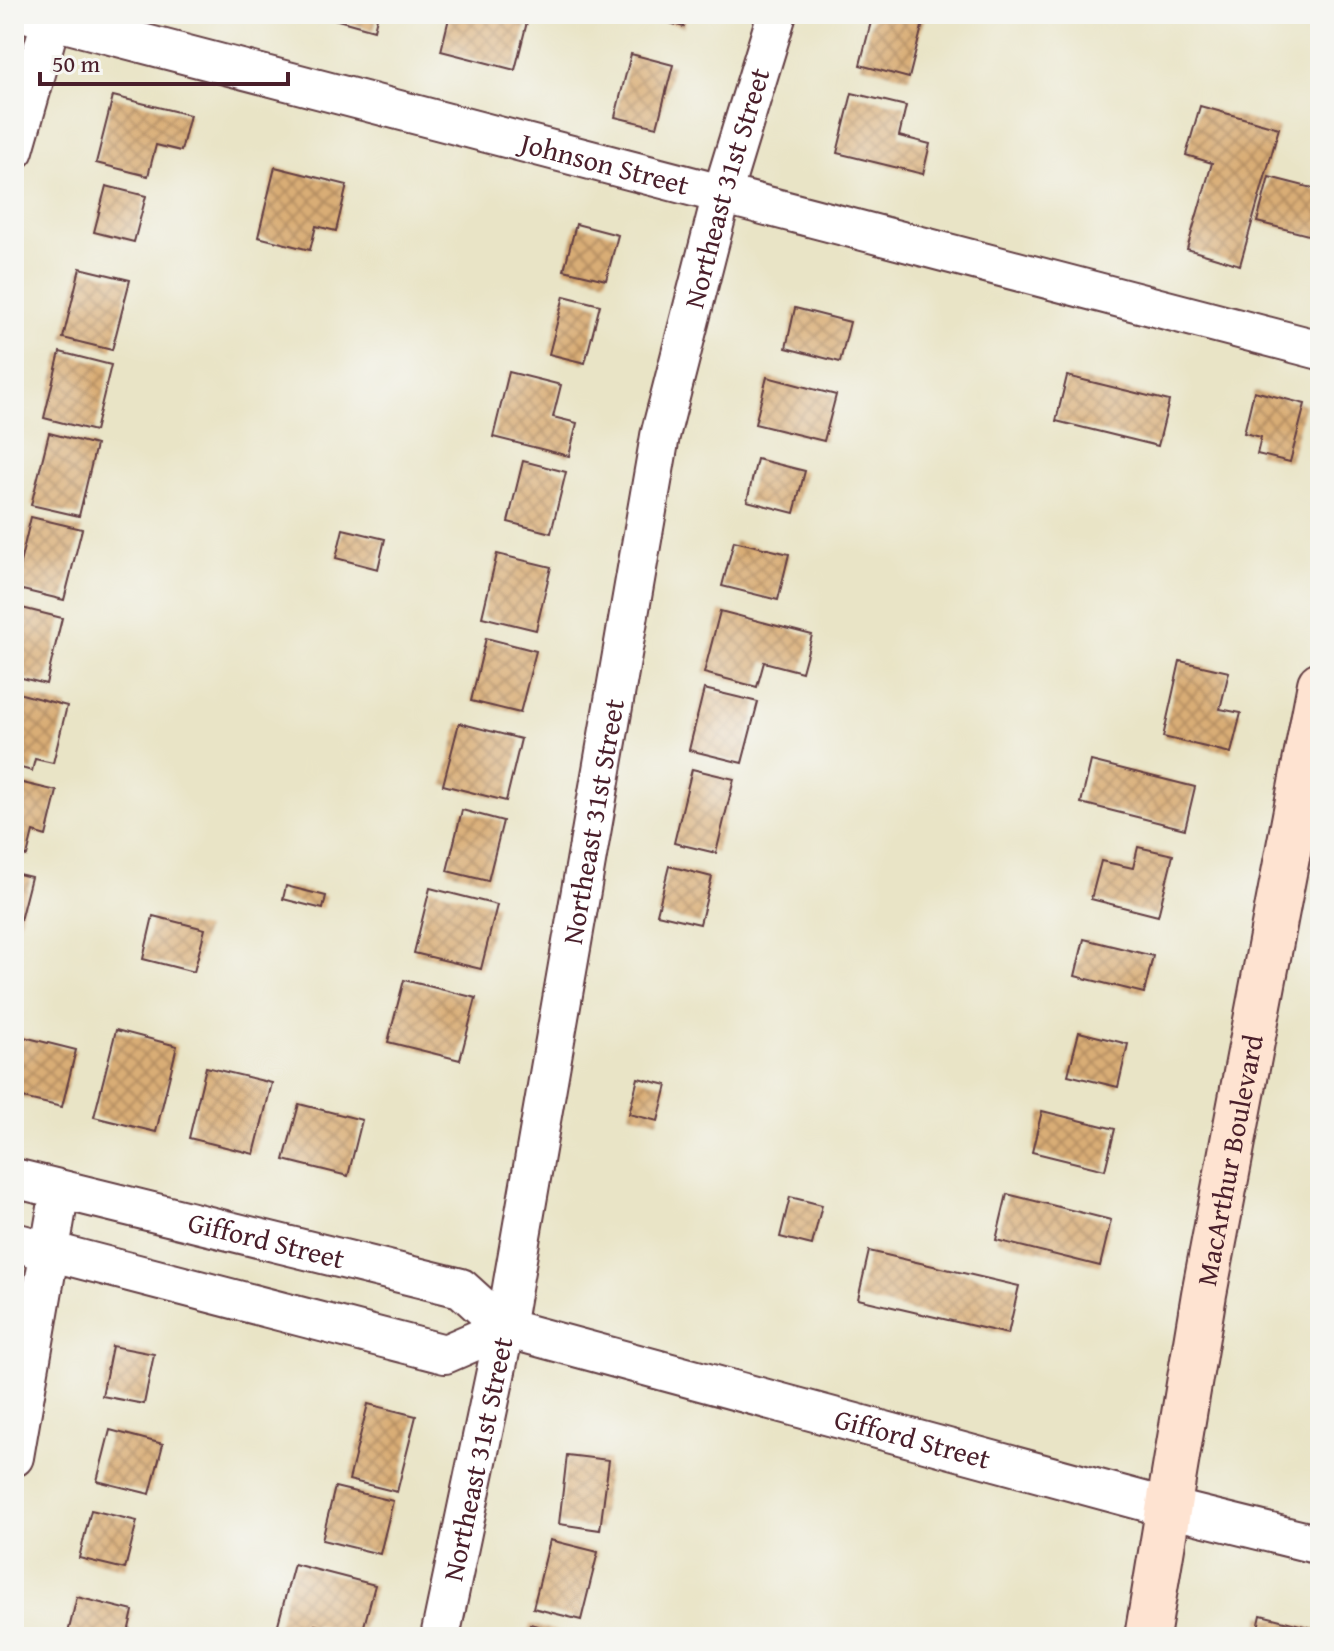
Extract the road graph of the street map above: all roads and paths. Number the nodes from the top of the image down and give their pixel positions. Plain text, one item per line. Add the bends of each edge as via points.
1 (777, 14) edge
2 (45, 16) edge
3 (14, 150) edge
4 (722, 194) junction
5 (1320, 350) edge
6 (1320, 684) edge
7 (14, 1178) edge
8 (60, 1191) junction
9 (14, 1242) edge
10 (50, 1253) junction
11 (505, 1328) junction
12 (14, 1457) edge
13 (1169, 1508) junction
14 (1320, 1545) edge
15 (440, 1637) edge
16 (1147, 1637) edge

1 - 4 street, Northeast 31st Street
2 - 3 street
2 - 4 street, Johnson Street
4 - 5 street, Johnson Street
4 - 11 street, Northeast 31st Street via 660,436
6 - 13 main road, MacArthur Boulevard via 1207,1278
7 - 8 street, Gifford Street
8 - 10 street
8 - 11 street, Gifford Street via 461,1288
9 - 10 street
10 - 11 street via 445,1354
10 - 12 street
11 - 13 street, Gifford Street
11 - 15 street, Northeast 31st Street
13 - 14 street, Gifford Street
13 - 16 main road, MacArthur Boulevard

